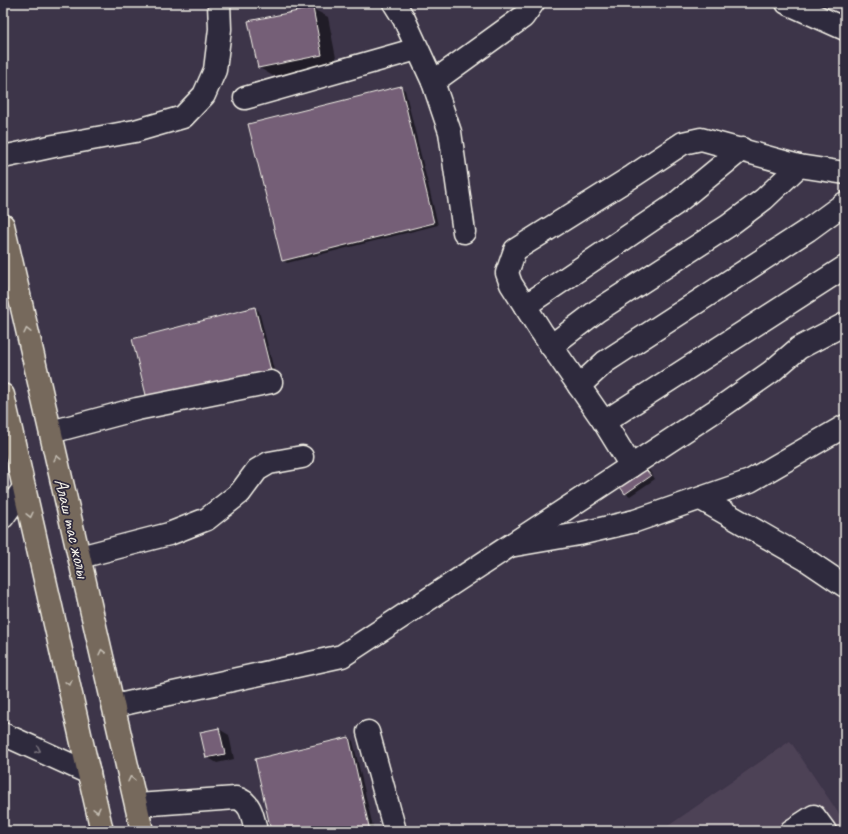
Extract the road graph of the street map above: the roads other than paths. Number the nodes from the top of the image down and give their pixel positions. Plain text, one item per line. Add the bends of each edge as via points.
1 (219, 3) edge
2 (394, 3) edge
3 (533, 3) edge
4 (787, 3) edge
5 (845, 29) edge
6 (418, 49) junction
7 (433, 82) junction
8 (245, 98) dead end
9 (742, 149) junction
10 (3, 157) edge
11 (799, 166) junction
12 (845, 174) edge
13 (845, 203) edge
14 (3, 225) edge
15 (464, 232) dead end
16 (845, 267) edge
17 (525, 306) junction
18 (845, 324) edge
19 (551, 346) junction
20 (271, 382) dead end
21 (579, 386) junction
22 (3, 395) edge
23 (604, 422) junction
24 (845, 426) edge
25 (51, 432) junction
26 (302, 457) dead end
27 (631, 466) junction
28 (24, 488) junction
29 (701, 498) junction
30 (3, 518) edge
31 (506, 547) junction
32 (80, 558) junction
33 (845, 586) edge
34 (114, 706) junction
35 (368, 732) dead end
36 (3, 734) edge
37 (89, 773) junction
38 (136, 805) junction
39 (102, 831) edge
40 (142, 831) edge
41 (256, 831) edge
42 (395, 831) edge
43 (791, 831) edge
44 (825, 831) edge

1 - 10 lane via 220,30 215,70 204,95 183,117 135,131
2 - 6 lane
3 - 7 lane via 523,17
4 - 5 lane
6 - 7 lane
6 - 8 lane
7 - 15 lane via 450,132
9 - 11 lane
9 - 17 lane via 674,205
9 - 17 lane via 701,139 683,143 515,250 507,273
11 - 12 lane
11 - 19 lane via 764,199 728,226 597,311
13 - 21 lane via 808,230 605,362
25 -> 14 main road, Алаш тас жолы
16 - 23 lane
17 - 19 lane
18 - 27 lane via 799,348 771,372
19 - 21 lane
20 - 25 lane via 137,409
21 - 23 lane
22 - 28 main road, Алаш тас жолы
23 - 27 lane
24 - 29 lane via 750,481
32 -> 25 main road, Алаш тас жолы
26 - 32 lane via 269,463 257,470 240,493 207,519 169,534
27 - 31 lane
28 - 30 lane
28 -> 37 main road, Алаш тас жолы
29 - 31 lane via 635,521
29 - 33 lane via 805,559
31 - 34 lane via 342,656
34 -> 32 main road, Алаш тас жолы
38 -> 34 main road, Алаш тас жолы
35 - 42 lane
36 -> 37 lane
37 -> 39 main road, Алаш тас жолы
38 - 40 main road, Алаш тас жолы
38 - 41 lane via 241,799 248,803
43 - 44 lane via 814,816

